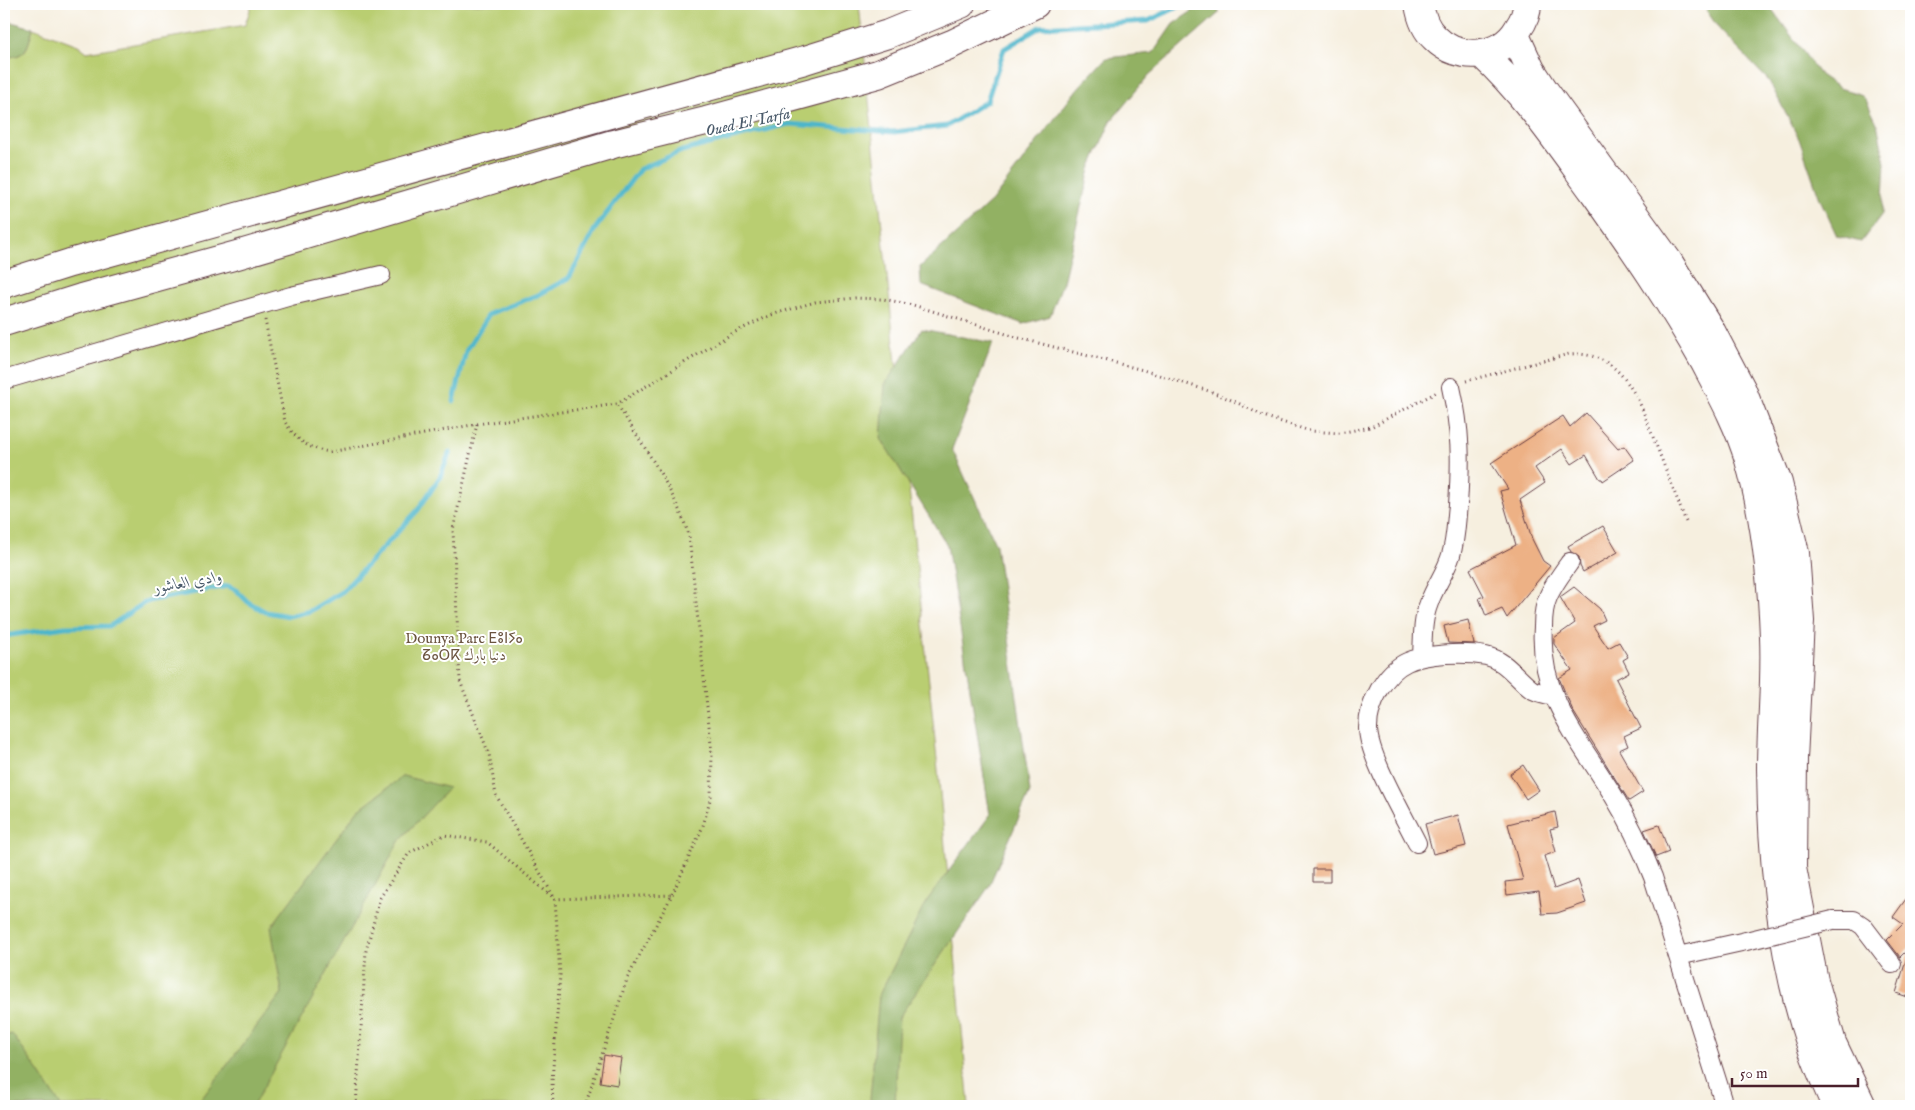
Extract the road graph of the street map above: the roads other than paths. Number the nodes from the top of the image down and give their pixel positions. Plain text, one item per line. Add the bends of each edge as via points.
1 (961, 4) edge
2 (1035, 4) edge
3 (1419, 4) edge
4 (1527, 4) edge
5 (1515, 35) junction
6 (1482, 54) junction
7 (381, 275) dead end
8 (4, 284) edge
9 (4, 322) edge
10 (4, 380) edge
11 (1451, 386) road end
12 (1570, 562) dead end
13 (1422, 657) junction
14 (1553, 696) junction
15 (1417, 843) dead end
16 (1678, 956) junction
17 (1892, 964) dead end
18 (1725, 1106) edge
19 (1836, 1106) edge
20 (1862, 1106) edge

1 - 8 highway via 888,34 805,60
2 - 9 highway via 952,44 878,74 613,144
3 - 6 highway via 1427,28 1445,46 1456,52
4 - 5 highway via 1523,22
5 - 6 highway via 1497,49
5 - 20 highway via 1544,90 1668,261 1710,329 1742,390 1778,483 1795,552 1800,621 1793,759 1792,868 1814,981 1832,1043
6 - 19 highway via 1529,102 1644,263 1714,380 1735,420 1750,461 1772,602 1771,765 1778,885 1799,1004 1810,1042
7 - 10 street via 321,288
11 - 13 street via 1457,414 1461,475 1455,534 1452,554 1428,605
12 - 14 street via 1547,598 1543,619 1543,659
13 - 14 street via 1474,654 1495,658 1533,690
13 - 15 street via 1406,662 1392,673 1372,707 1368,728 1373,752
14 - 16 street via 1640,843
16 - 17 street, bridge via 1833,920 1854,920 1863,926
16 - 18 street

